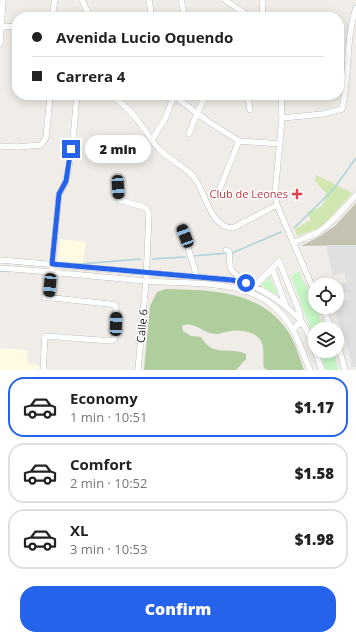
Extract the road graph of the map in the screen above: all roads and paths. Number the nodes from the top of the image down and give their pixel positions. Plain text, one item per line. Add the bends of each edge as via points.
1 (3, 0) edge
2 (55, 0) edge
3 (82, 0) edge
4 (149, 0) edge
5 (181, 0) edge
6 (225, 0) edge
7 (263, 0) edge
8 (356, 8) edge
9 (53, 12) edge
10 (88, 12) edge
11 (151, 12) edge
12 (184, 12) edge
13 (243, 12) edge
14 (262, 12) edge
15 (1, 26) edge
16 (12, 27) edge
17 (0, 44) edge
18 (344, 96) edge
19 (50, 100) edge
20 (76, 100) edge
21 (117, 100) edge
22 (172, 100) edge
23 (179, 100) edge
24 (204, 100) edge
25 (249, 100) edge
26 (281, 100) edge
27 (343, 100) edge
28 (250, 110) dead end
29 (197, 113) junction
30 (282, 118) junction
31 (189, 134) dead end
32 (152, 140) junction
33 (239, 141) junction
34 (280, 144) junction
35 (0, 146) edge
36 (118, 176) dead end
37 (220, 188) dead end
38 (356, 195) edge
39 (277, 205) junction
40 (182, 228) dead end
41 (293, 243) junction
42 (226, 250) dead end
43 (0, 260) edge
44 (52, 264) junction
45 (0, 268) edge
46 (272, 268) junction
47 (51, 272) junction
48 (146, 273) junction
49 (197, 277) junction
50 (308, 278) edge
51 (146, 281) junction
52 (246, 283) junction
53 (255, 286) junction
54 (286, 306) junction
55 (284, 316) junction
56 (301, 320) junction
57 (294, 329) junction
58 (342, 358) edge
59 (43, 370) edge
60 (138, 370) edge
61 (310, 370) edge
62 (322, 370) edge
63 (345, 370) edge

1 - 15 street
2 - 9 street
3 - 10 street
4 - 11 street
5 - 12 street
6 - 13 street
7 - 14 street
8 - 18 street via 350,37
15 - 16 street
15 - 17 street
19 - 35 street via 46,138 41,145
20 - 44 street via 68,174 59,194
21 - 32 street via 134,116
22 - 32 street
23 - 29 street
24 - 29 street
25 - 28 street
26 - 30 street
27 - 30 street via 342,109 323,114
29 - 31 street
29 - 33 street
30 - 34 street
32 - 39 street via 166,155 191,173 213,214 220,224 227,228 233,228
33 - 34 street
33 - 37 street
34 - 39 street via 275,187
36 - 48 street, Calle 6 via 120,200 146,208 149,214
38 - 41 street via 326,226
39 - 41 street
40 - 49 street
41 - 50 street
42 - 52 street via 232,271
43 - 44 street
44 - 47 street
44 - 48 street
45 - 47 street
46 - 53 street
46 - 54 street
46 - 56 street via 279,260
47 - 51 street
47 - 59 street via 46,298 115,305 115,337 112,341 45,336
48 - 49 street
48 - 51 street, Calle 6
49 - 52 street
51 - 55 street via 241,290 267,301
51 - 60 street, Calle 6
52 - 53 street
53 - 54 street
54 - 55 street
54 - 56 street
55 - 57 street
56 - 57 street
56 - 62 street
57 - 61 street
58 - 63 street

